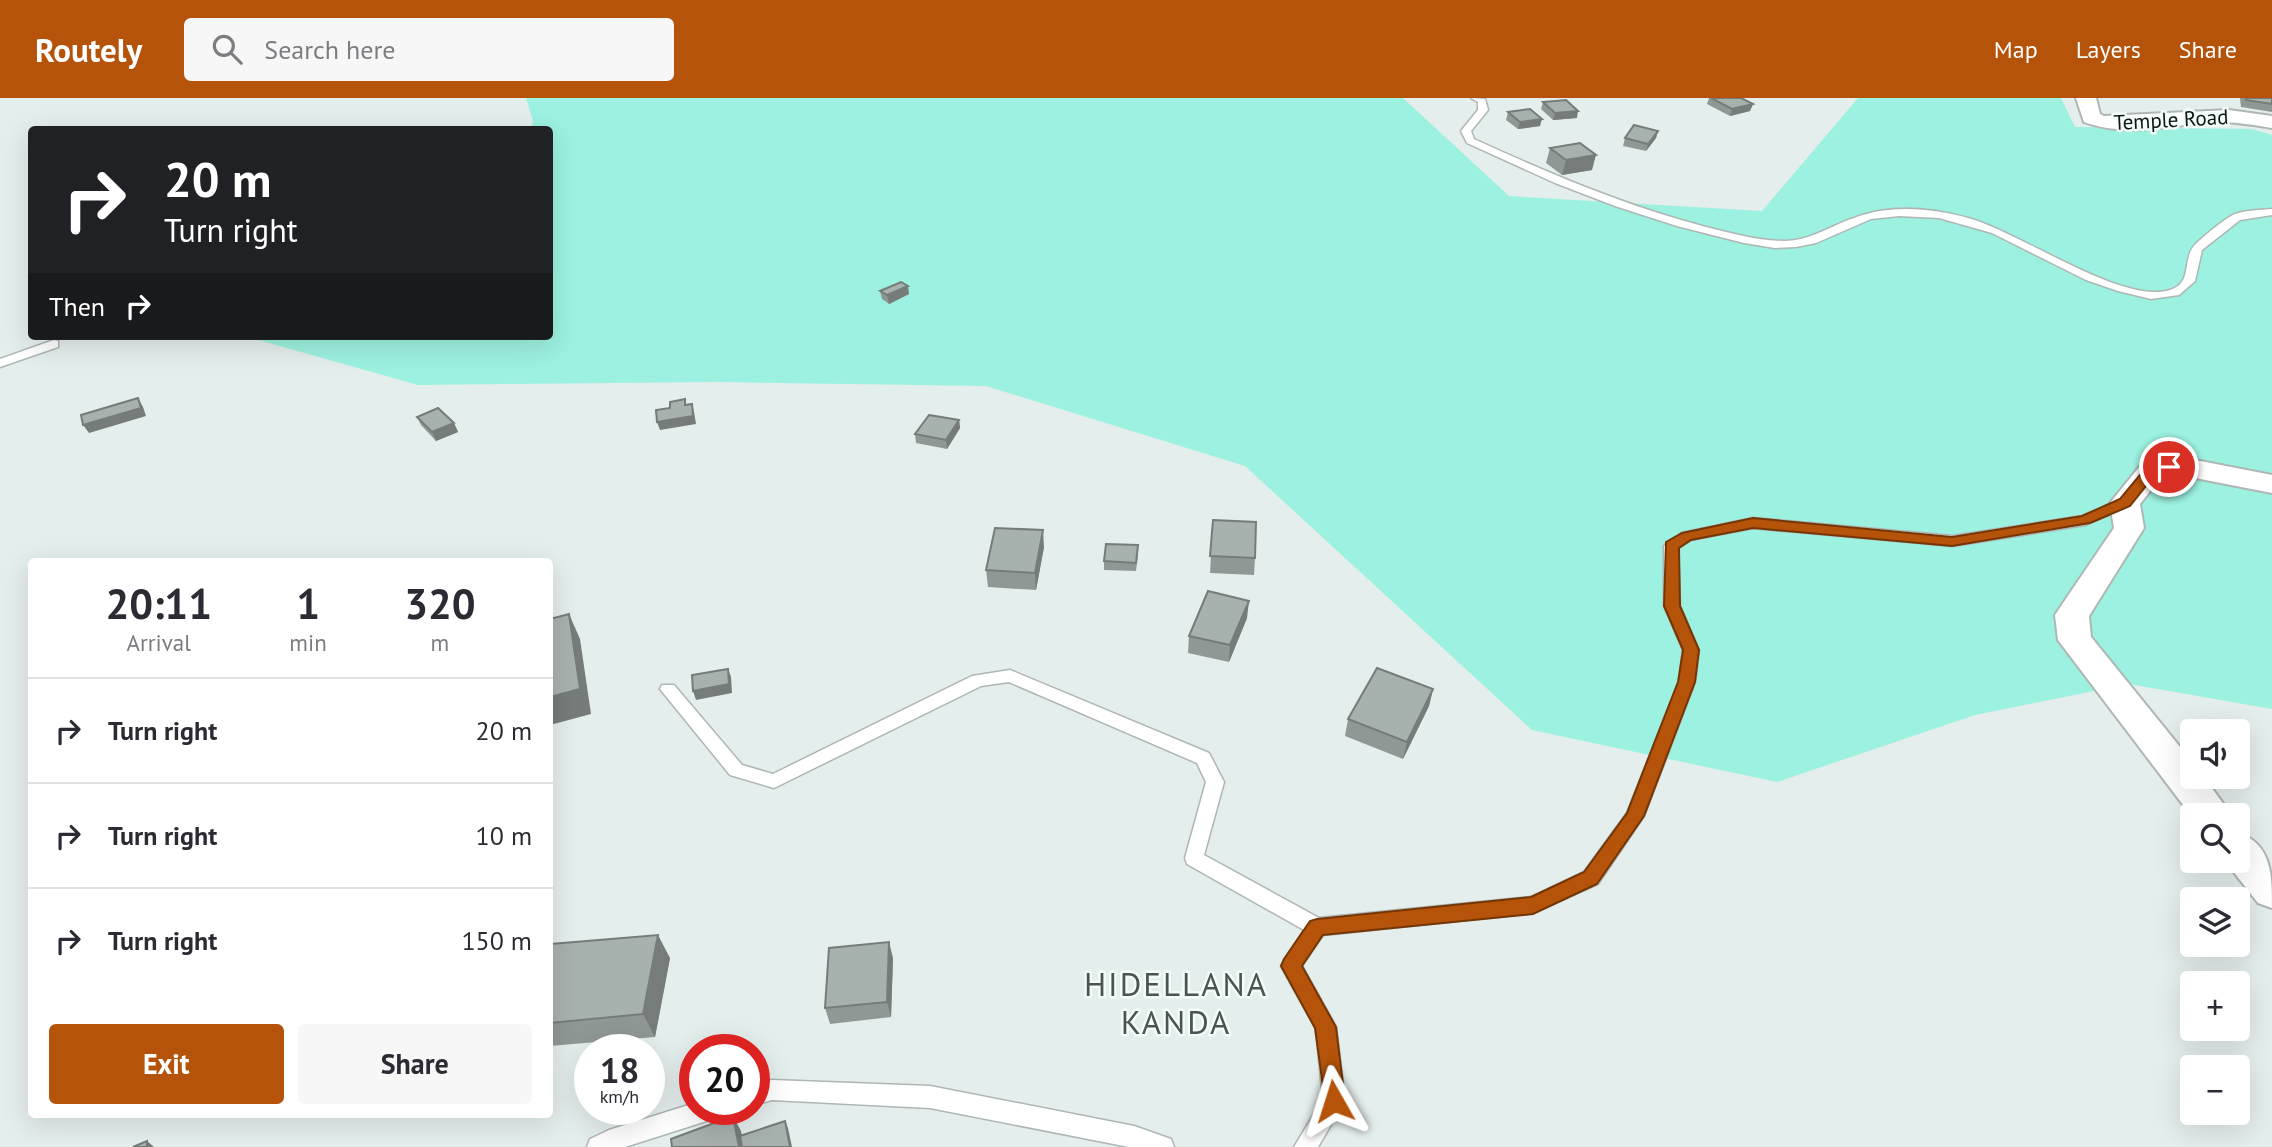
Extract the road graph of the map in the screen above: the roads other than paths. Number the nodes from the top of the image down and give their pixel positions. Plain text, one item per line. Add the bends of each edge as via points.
1 (1476, 98) edge
2 (2086, 98) edge
3 (2272, 122) edge
4 (2272, 212) edge
5 (54, 344) dead end
6 (0, 363) edge
7 (2272, 484) edge
8 (2125, 503) junction
9 (668, 689) dead end
10 (2203, 803) edge
11 (2250, 863) edge
12 (2272, 891) edge
13 (1317, 927) junction
14 (770, 1091) edge
15 (679, 1120) edge
16 (598, 1147) edge
17 (1163, 1147) edge
18 (1305, 1147) edge

1 - 4 lane via 1482,101 1483,110 1466,131 1470,141 1560,184 1676,223 1768,245 1799,244 1863,217 1919,212 1965,219 2130,292 2168,296 2183,290 2197,267 2197,249 2237,217
2 - 3 street, Temple Road via 2091,118 2117,125 2178,117 2231,116
5 - 6 lane
7 - 8 street via 2185,467 2154,467
8 - 10 street via 2129,528 2072,615 2075,640
8 - 13 lane via 2085,520 1952,541 1753,523 1687,536 1671,546 1672,606 1691,650 1686,682 1634,816 1591,878 1533,905
9 - 13 lane via 736,769 774,781 978,680 1010,676 1203,758 1214,782 1194,858
11 - 12 street
13 - 18 lane via 1291,966 1326,1027 1334,1101
14 - 17 lane via 930,1097 1134,1137
15 - 16 lane

